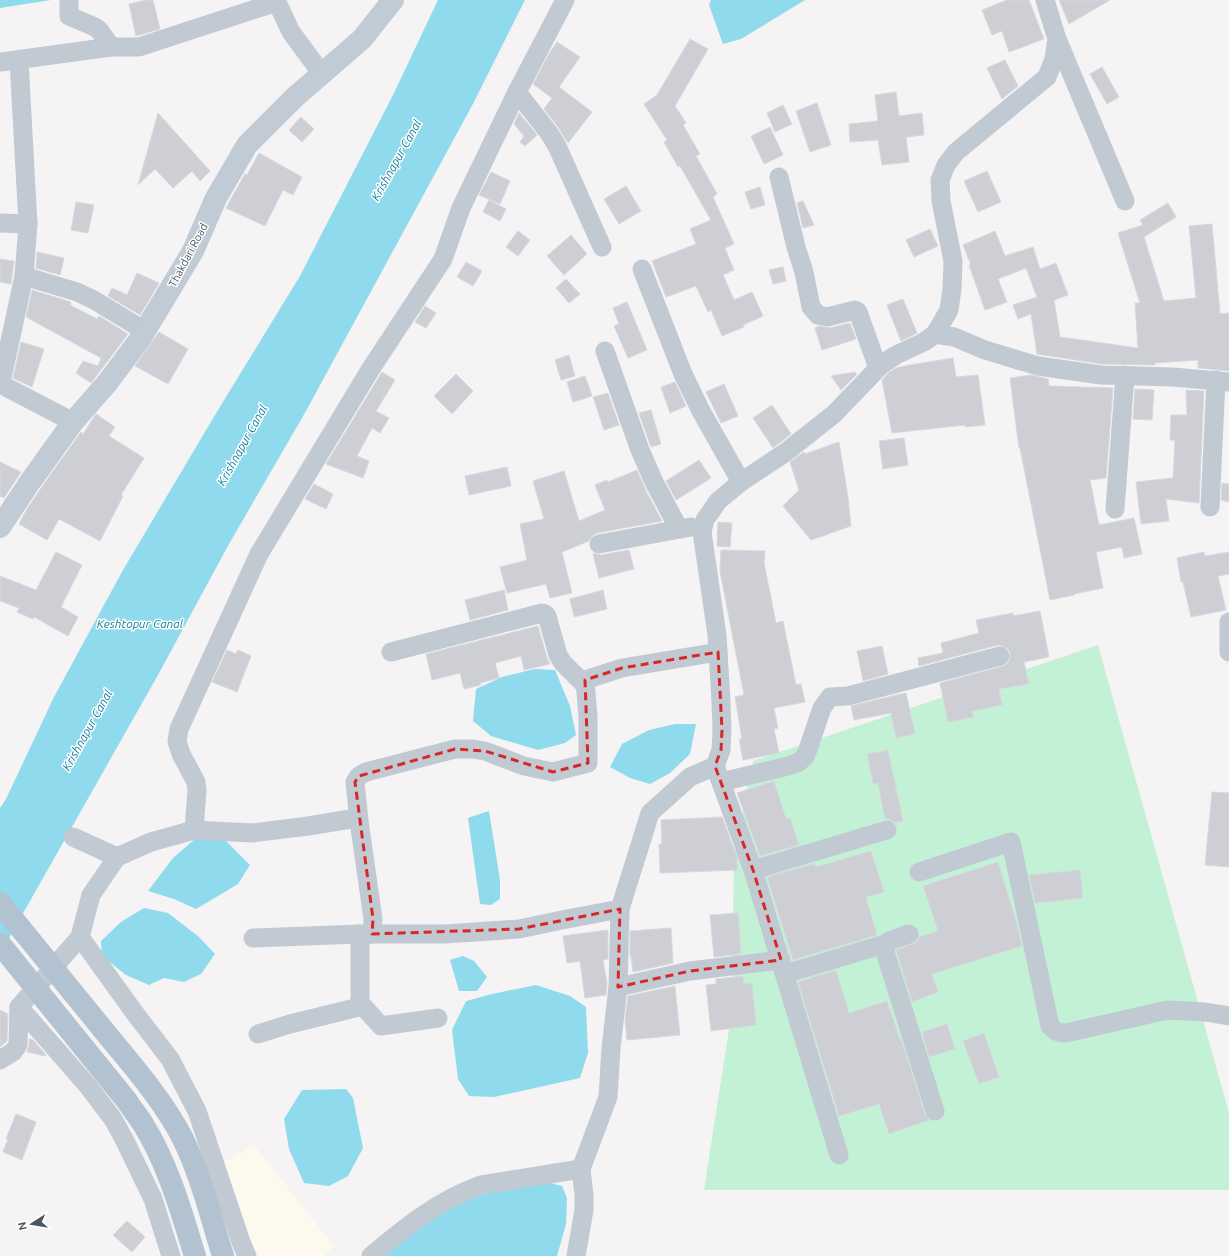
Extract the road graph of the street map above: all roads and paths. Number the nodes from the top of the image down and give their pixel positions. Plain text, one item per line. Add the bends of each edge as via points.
1 (69, 0) edge
2 (393, 0) edge
3 (565, 0) edge
4 (1045, 0) edge
5 (276, 1) edge
6 (1057, 39) junction
7 (111, 47) junction
8 (19, 61) junction
9 (0, 62) edge
10 (322, 74) junction
11 (517, 92) junction
12 (779, 177) dead end
13 (1125, 201) dead end
14 (0, 223) edge
15 (28, 224) junction
16 (602, 247) dead end
17 (642, 269) dead end
18 (24, 276) junction
19 (145, 331) junction
20 (935, 334) junction
21 (605, 351) dead end
22 (878, 368) junction
23 (1125, 376) junction
24 (1222, 381) edge
25 (73, 422) junction
26 (741, 482) junction
27 (1210, 507) dead end
28 (1115, 509) dead end
29 (704, 524) junction
30 (0, 527) edge
31 (679, 529) junction
32 (599, 544) dead end
33 (1229, 622) edge
34 (391, 652) dead end
35 (718, 652) junction
36 (1229, 652) edge
37 (1000, 656) dead end
38 (585, 685) junction
39 (718, 774) junction
40 (359, 821) junction
41 (194, 830) junction
42 (887, 830) dead end
43 (74, 837) dead end
44 (117, 857) junction
45 (753, 870) junction
46 (919, 872) dead end
47 (0, 902) edge
48 (620, 909) junction
49 (366, 934) junction
50 (909, 934) dead end
51 (80, 937) junction
52 (253, 938) dead end
53 (0, 944) edge
54 (885, 944) junction
55 (783, 967) junction
56 (618, 987) junction
57 (360, 1003) junction
58 (19, 1007) junction
59 (1229, 1016) edge
60 (438, 1018) dead end
61 (258, 1034) dead end
62 (0, 1060) edge
63 (936, 1111) dead end
64 (839, 1155) dead end
65 (581, 1169) junction
66 (170, 1256) edge
67 (195, 1256) edge
68 (223, 1256) edge
69 (247, 1256) edge
70 (371, 1256) edge
71 (576, 1256) edge

1 - 7 street via 69,16 95,27
2 - 10 street, Thakdari Road via 362,39
3 - 11 street
4 - 6 street
5 - 7 street via 139,47
5 - 10 street via 291,32
6 - 13 street
6 - 20 street via 1054,59 1047,77 956,152 940,180 941,201 953,261 949,310
7 - 8 street
8 - 9 street
8 - 15 street
10 - 19 street, Thakdari Road via 247,145 216,198 193,251
11 - 16 street via 557,146
11 - 41 street via 461,208 443,259 370,370 259,554 179,729 177,741 181,754 196,782
12 - 22 street via 812,307 818,315 827,317 855,310 858,312
14 - 15 street
15 - 18 street
17 - 26 street via 683,374
18 - 19 street via 77,292
18 - 25 street via 2,383
19 - 25 street, Thakdari Road via 108,382
20 - 22 street
20 - 23 street via 954,337 985,350 1038,366
21 - 31 street via 640,450
22 - 26 street via 834,414 786,452
23 - 24 street
23 - 28 street
24 - 27 street
25 - 30 street, Thakdari Road
26 - 29 street via 718,501
29 - 31 street
29 - 35 street via 702,532
31 - 32 street
33 - 36 street
34 - 38 street via 542,613 547,616 558,655
35 - 38 street via 622,668 584,680
35 - 39 street via 722,730
37 - 39 street via 848,696 830,697 822,708 806,755 798,762 788,766
38 - 40 street via 588,763 553,772 524,766 486,751 455,748 359,776 355,782
39 - 45 street
39 - 48 street via 690,777 650,813
40 - 41 street via 351,819 252,833
40 - 49 street via 373,918
41 - 44 street via 151,842
42 - 45 street
43 - 44 street
44 - 51 street via 91,895
45 - 55 street
46 - 59 street via 1012,842 1050,1026 1059,1033 1167,1010
47 - 68 main road, bridge via 155,1095 169,1116 182,1139 203,1190
48 - 49 street via 519,929 446,934
48 - 56 street
49 - 52 street
49 - 57 street
50 - 54 street
51 - 58 street
51 - 69 street via 170,1059 197,1111
53 - 67 main road, bridge via 143,1124 169,1177
54 - 55 street
54 - 63 street via 885,952
55 - 56 street via 690,971
55 - 64 street
56 - 65 street via 608,1097
57 - 60 street via 381,1026
57 - 61 street via 355,1008
58 - 62 street via 18,1045 13,1052
58 - 66 street via 88,1086 113,1119 152,1199
65 - 70 street via 481,1185 471,1189 428,1211
65 - 71 street via 584,1210

